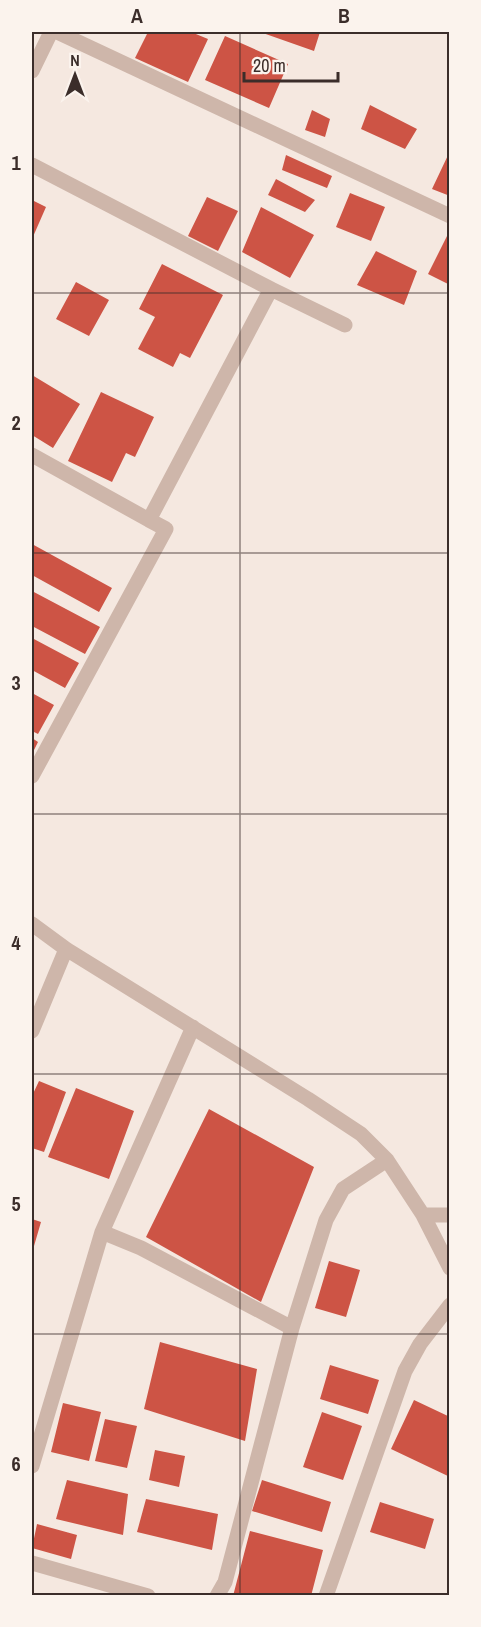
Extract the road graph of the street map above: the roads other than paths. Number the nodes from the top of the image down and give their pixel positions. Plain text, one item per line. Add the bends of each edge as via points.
1 (51, 32) edge
2 (57, 32) edge
3 (32, 71) edge
4 (32, 165) edge
5 (450, 216) edge
6 (271, 289) junction
7 (345, 325) dead end
8 (32, 454) edge
9 (149, 519) junction
10 (32, 776) edge
11 (32, 924) edge
12 (66, 949) junction
13 (193, 1027) junction
14 (32, 1031) edge
15 (387, 1160) junction
16 (423, 1215) junction
17 (450, 1215) edge
18 (102, 1232) junction
19 (450, 1268) edge
20 (450, 1305) edge
21 (292, 1328) junction
22 (32, 1466) edge
23 (32, 1563) edge
24 (148, 1596) edge
25 (217, 1596) edge
26 (326, 1596) edge

1 - 3 street
2 - 5 street
4 - 6 street
6 - 7 street
6 - 9 street
8 - 9 street
9 - 10 street via 166,529
11 - 12 street
12 - 13 street
12 - 14 street
13 - 15 street via 361,1134
13 - 18 street
15 - 16 street
15 - 21 street via 343,1189 326,1220
16 - 17 street
16 - 19 street
18 - 21 street via 141,1248
18 - 22 street
20 - 26 street via 405,1371
21 - 25 street via 225,1582
23 - 24 street

